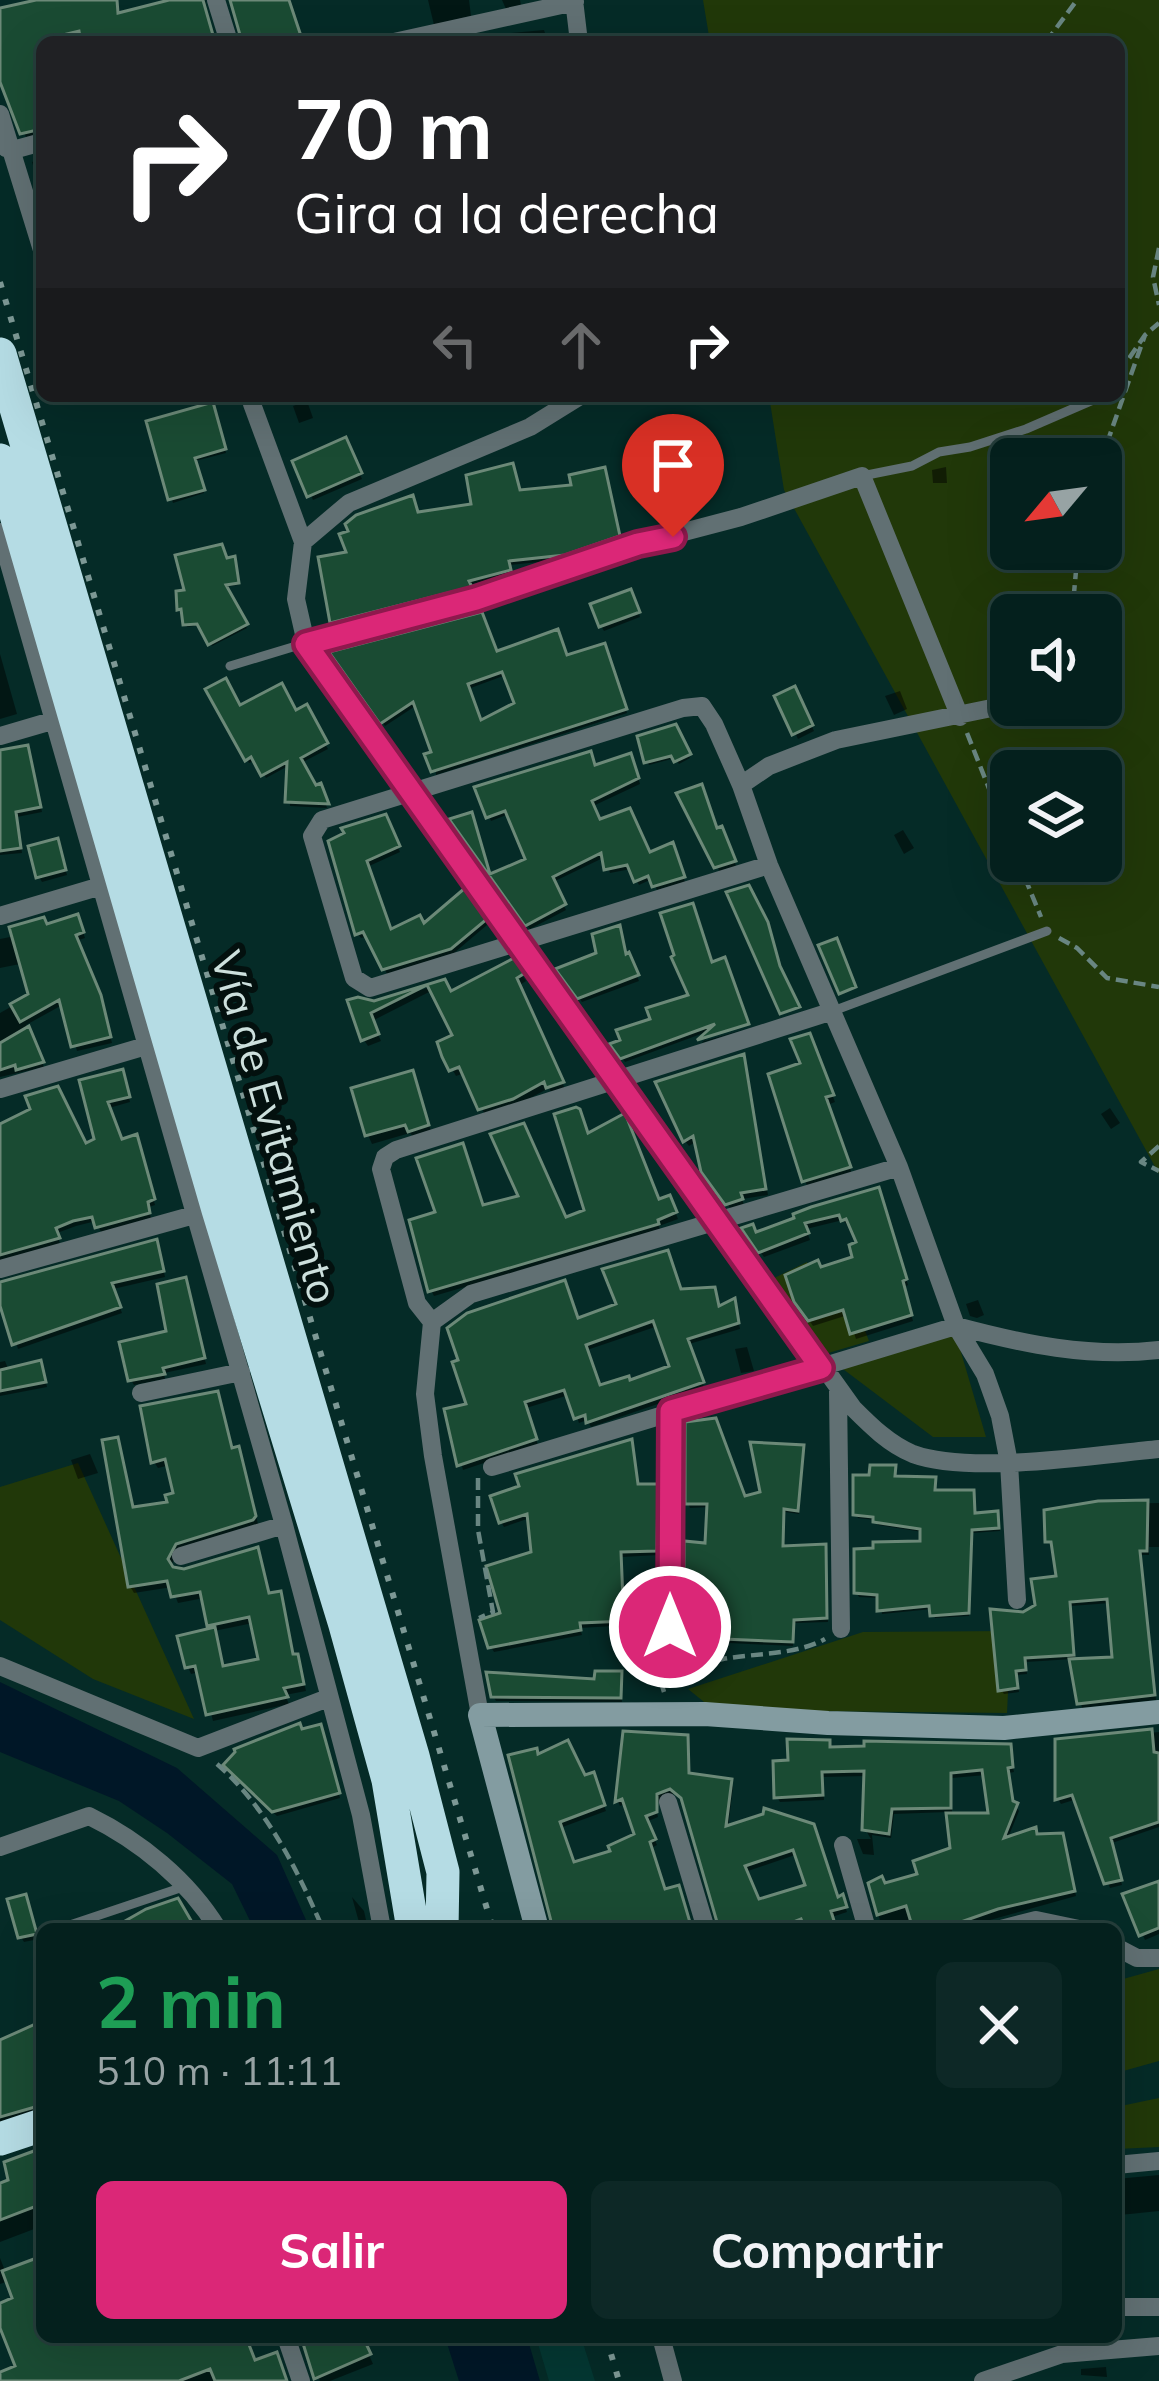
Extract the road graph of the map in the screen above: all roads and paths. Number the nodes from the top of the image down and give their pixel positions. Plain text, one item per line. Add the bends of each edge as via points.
1 (216, 0) edge
2 (1077, 0) edge
3 (574, 1) edge
4 (227, 36) edge
5 (420, 36) edge
6 (578, 36) edge
7 (1050, 36) edge
8 (0, 114) edge
9 (36, 143) edge
10 (6, 148) edge
11 (36, 233) edge
12 (1159, 248) edge
13 (1159, 305) edge
14 (1159, 323) edge
15 (1145, 335) junction
16 (0, 354) edge
17 (1125, 364) edge
18 (1125, 392) edge
19 (570, 402) edge
20 (1088, 402) edge
21 (1121, 402) edge
22 (252, 404) dead end
23 (1109, 438) edge
24 (0, 460) edge
25 (862, 476) junction
26 (0, 532) edge
27 (303, 542) junction
28 (306, 644) junction
29 (230, 666) dead end
30 (990, 709) edge
31 (961, 716) junction
32 (56, 721) junction
33 (0, 736) edge
34 (741, 784) junction
35 (990, 790) edge
36 (408, 791) junction
37 (769, 865) junction
38 (1027, 882) edge
39 (101, 886) junction
40 (0, 916) edge
41 (1047, 931) junction
42 (519, 943) junction
43 (1159, 987) edge
44 (833, 1011) junction
45 (159, 1042) junction
46 (619, 1079) junction
47 (0, 1089) edge
48 (1159, 1147) edge
49 (899, 1167) junction
50 (1159, 1171) edge
51 (194, 1215) junction
52 (716, 1220) junction
53 (0, 1269) edge
54 (432, 1322) junction
55 (956, 1326) junction
56 (1159, 1350) edge
57 (821, 1368) junction
58 (241, 1372) junction
59 (838, 1391) junction
60 (140, 1393) dead end
61 (671, 1411) junction
62 (1159, 1449) edge
63 (1009, 1462) junction
64 (492, 1467) joint
65 (284, 1525) junction
66 (181, 1556) dead end
67 (1017, 1600) dead end
68 (462, 1624) junction
69 (670, 1627) joint
70 (841, 1629) joint
71 (719, 1660) junction
72 (0, 1666) edge
73 (668, 1694) dead end
74 (328, 1698) junction
75 (1159, 1712) edge
76 (480, 1715) junction
77 (198, 1748) junction
78 (668, 1802) dead end
79 (0, 1846) edge
80 (843, 1846) dead end
81 (186, 1886) junction
82 (76, 1923) edge
83 (214, 1923) edge
84 (320, 1923) edge
85 (381, 1923) edge
86 (412, 1923) edge
87 (442, 1923) edge
88 (535, 1923) edge
89 (704, 1923) edge
90 (866, 1923) edge
91 (1122, 1951) edge
92 (1159, 1958) edge
93 (36, 2127) edge
94 (0, 2139) edge
95 (1159, 2161) edge
96 (1122, 2164) edge
97 (1122, 2307) edge
98 (1159, 2308) edge
99 (288, 2343) edge
100 (663, 2343) edge
101 (1159, 2346) edge
102 (301, 2381) edge
103 (673, 2381) edge
104 (982, 2381) edge

1 - 4 street
2 - 7 path
3 - 5 street
3 - 6 street
8 - 10 street
9 - 10 street
10 - 11 street
12 - 13 path
14 - 15 path
15 - 17 path
15 - 18 path
16 - 87 highway, Vía de Evitamiento via 413,1756 443,1872
19 - 27 street via 530,427 349,502
20 - 25 lane via 1026,429
21 - 23 path
22 - 27 street
24 - 45 highway, Vía de Evitamiento
25 - 28 street via 476,599
25 - 31 street
26 - 32 street
27 - 28 street via 296,598
28 - 29 lane
28 - 36 street
30 - 31 street
31 - 34 street via 836,740
31 - 35 path
32 - 33 street
32 - 39 street
34 - 36 street via 702,706
34 - 37 street
36 - 42 street
36 - 42 street via 322,820 312,836 354,978 370,988
37 - 42 street
37 - 44 street
38 - 41 path
39 - 40 street
39 - 45 street
41 - 43 path via 1107,978
41 - 44 lane
42 - 46 street
44 - 46 street
44 - 49 street
45 - 47 street
45 - 51 street
45 - 86 highway, Vía de Evitamiento via 358,1669 388,1780
46 - 52 street
46 - 54 street via 386,1157 381,1169 417,1303
48 - 50 path via 1141,1162
49 - 52 street
49 - 55 street
51 - 53 street
51 - 58 street
52 - 54 street via 470,1294
52 - 57 street
54 - 68 street via 425,1394
55 - 56 street via 1086,1352
55 - 57 street
55 - 63 street via 986,1374
57 - 59 street
57 - 61 street
58 - 60 street
58 - 65 street
59 - 63 street via 872,1427 917,1456
59 - 70 street
61 - 64 street
61 - 69 street
62 - 63 street
63 - 67 street
64 - 68 path via 478,1477 478,1530 493,1612
65 - 66 street
65 - 74 street
68 - 76 street
69 - 71 path via 680,1646
70 - 71 path via 818,1643
71 - 73 path via 660,1678
72 - 77 street
74 - 77 street
74 - 85 street
75 - 76 main road via 1004,1728 706,1714
76 - 88 main road
77 - 84 path via 239,1784 292,1859
78 - 89 street
79 - 81 street via 89,1816 123,1833
80 - 90 street
81 - 82 lane
81 - 83 street
91 - 92 street
93 - 94 highway
95 - 96 street
97 - 98 street
99 - 102 street
100 - 103 street
101 - 104 street via 1061,2354

